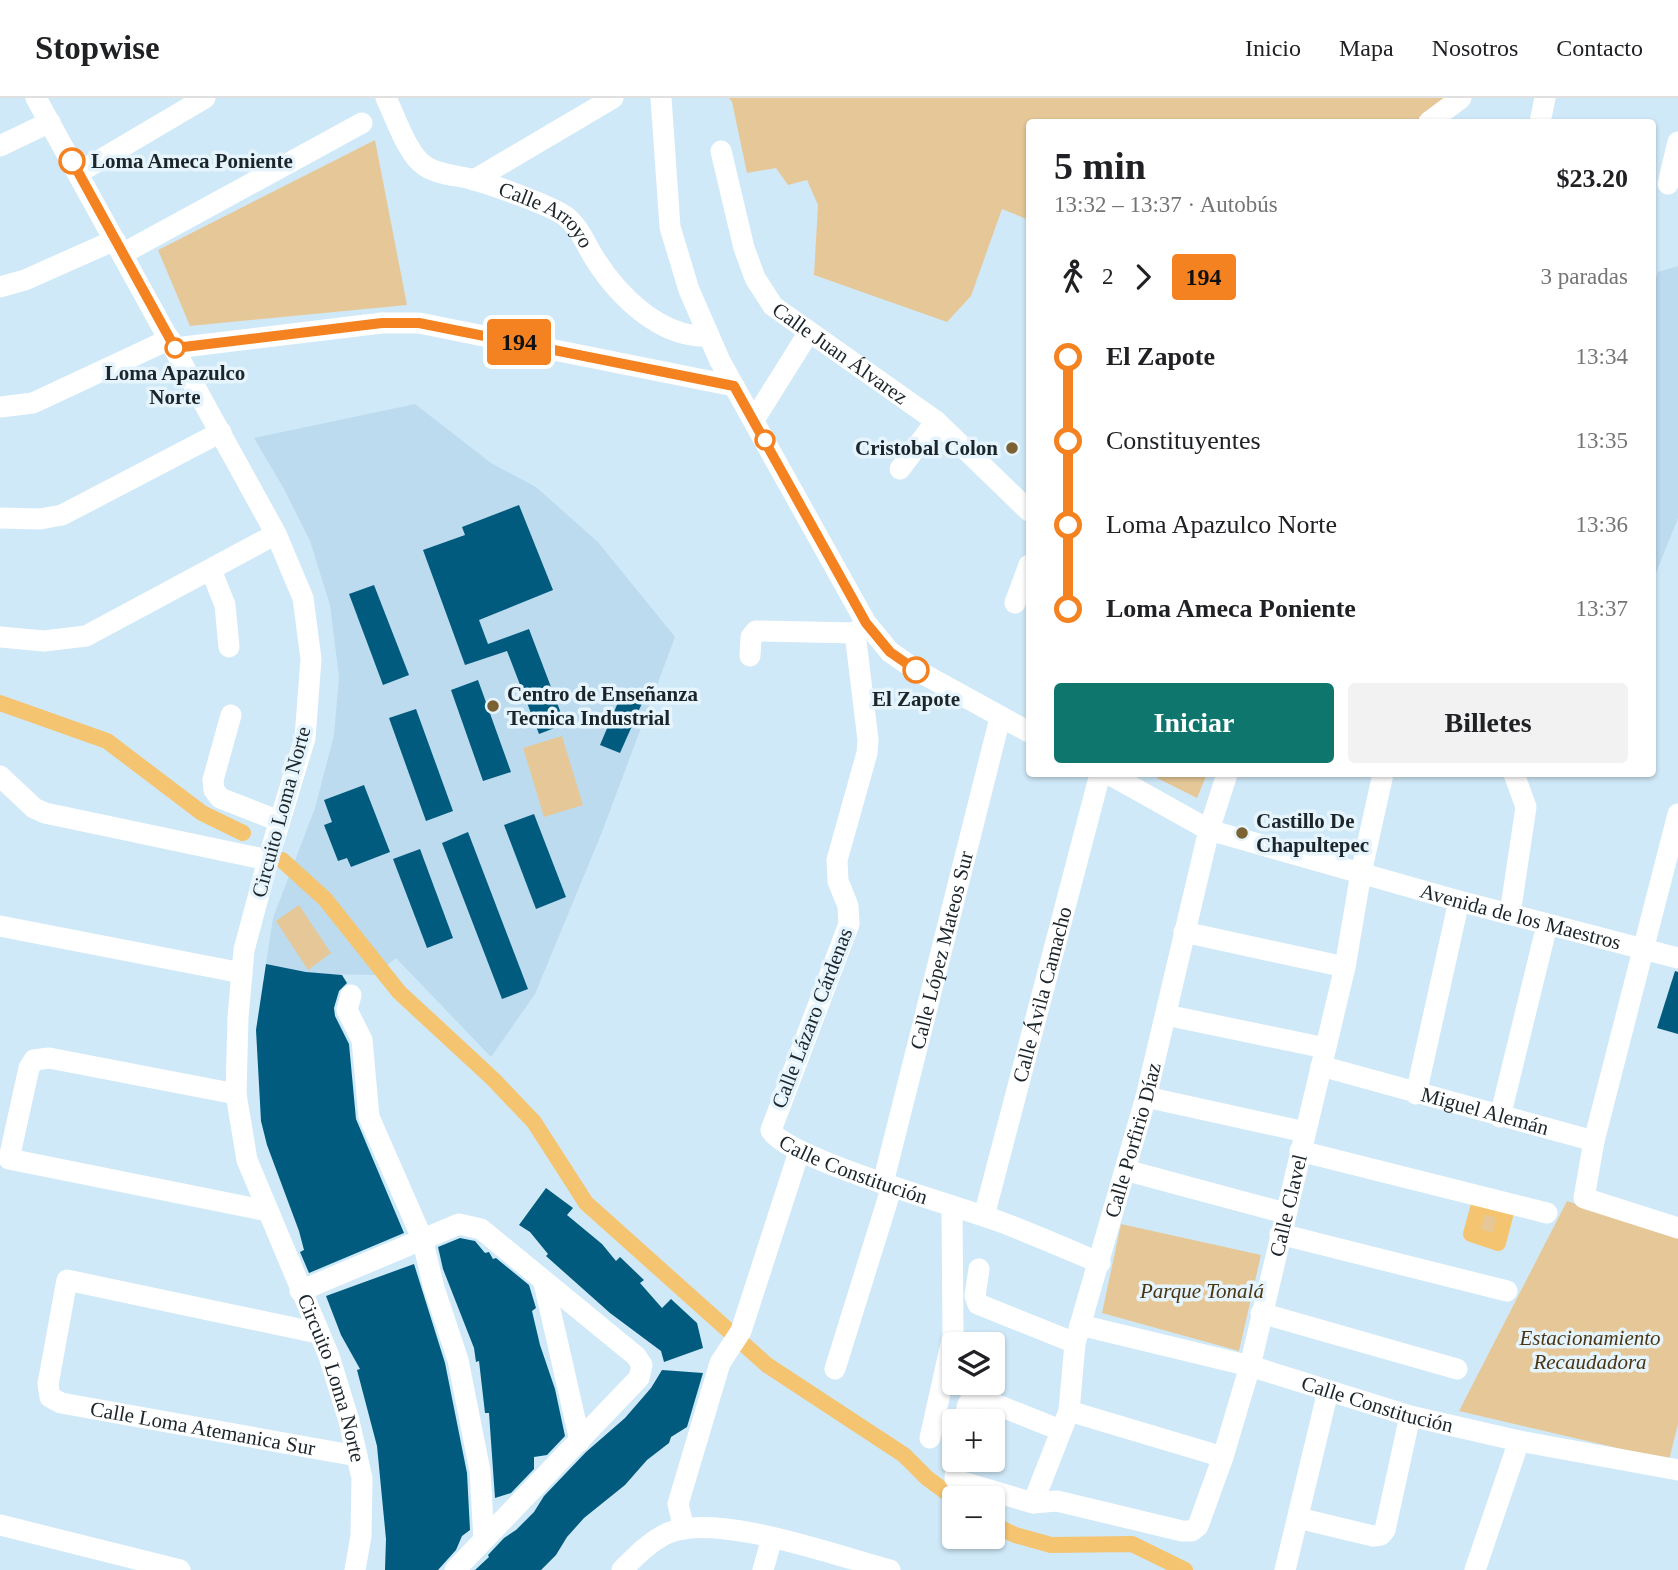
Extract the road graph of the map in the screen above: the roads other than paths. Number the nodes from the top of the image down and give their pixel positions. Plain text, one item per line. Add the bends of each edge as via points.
1 (36, 98) edge
2 (205, 98) edge
3 (613, 98) edge
4 (661, 98) edge
5 (1461, 98) edge
6 (1545, 98) edge
7 (394, 101) edge
8 (1433, 119) edge
9 (1541, 119) edge
10 (50, 122) junction
11 (362, 123) dead end
12 (1678, 142) edge
13 (0, 146) edge
14 (721, 151) dead end
15 (78, 173) junction
16 (474, 180) junction
17 (1666, 183) edge
18 (118, 247) junction
19 (0, 287) edge
20 (809, 332) junction
21 (709, 336) junction
22 (172, 343) junction
23 (734, 386) junction
24 (0, 407) edge
25 (754, 420) junction
26 (936, 421) junction
27 (221, 432) junction
28 (900, 469) dead end
29 (1026, 507) edge
30 (0, 518) edge
31 (276, 534) junction
32 (211, 570) junction
33 (1026, 573) edge
34 (1015, 603) dead end
35 (860, 628) junction
36 (0, 638) edge
37 (229, 647) dead end
38 (750, 656) dead end
39 (231, 715) dead end
40 (1000, 718) junction
41 (1026, 731) edge
42 (0, 776) edge
43 (1099, 777) edge
44 (1115, 777) edge
45 (1226, 777) edge
46 (1382, 777) edge
47 (1515, 777) edge
48 (1678, 814) edge
49 (279, 821) junction
50 (1209, 830) junction
51 (268, 860) junction
52 (1361, 873) junction
53 (1460, 901) junction
54 (1510, 914) junction
55 (1547, 925) junction
56 (0, 926) edge
57 (1184, 932) junction
58 (1643, 949) junction
59 (1678, 958) edge
60 (1345, 967) junction
61 (242, 973) junction
62 (351, 995) dead end
63 (1166, 1015) junction
64 (1323, 1057) junction
65 (236, 1094) junction
66 (1416, 1094) junction
67 (1146, 1097) junction
68 (1500, 1117) junction
69 (771, 1130) joint
70 (1594, 1141) junction
71 (1303, 1142) junction
72 (799, 1152) junction
73 (1125, 1170) junction
74 (887, 1184) junction
75 (952, 1207) junction
76 (268, 1212) junction
77 (1547, 1213) dead end
78 (984, 1216) junction
79 (1283, 1223) junction
80 (1678, 1228) edge
81 (422, 1238) junction
82 (1100, 1263) junction
83 (979, 1269) dead end
84 (544, 1283) junction
85 (300, 1291) junction
86 (1507, 1291) dead end
87 (1261, 1313) junction
88 (318, 1333) junction
89 (1077, 1334) junction
90 (1250, 1366) junction
91 (835, 1369) dead end
92 (1457, 1369) dead end
93 (1328, 1391) junction
94 (967, 1409) edge
95 (1410, 1416) junction
96 (1064, 1420) junction
97 (930, 1438) dead end
98 (580, 1441) junction
99 (1519, 1441) junction
100 (357, 1456) junction
101 (1223, 1457) junction
102 (1678, 1470) edge
103 (957, 1472) edge
104 (1033, 1503) junction
105 (1298, 1518) junction
106 (0, 1525) edge
107 (684, 1529) junction
108 (772, 1538) junction
109 (484, 1540) junction
110 (180, 1570) edge
111 (355, 1570) edge
112 (455, 1570) edge
113 (622, 1570) edge
114 (763, 1570) edge
115 (890, 1570) edge
116 (1285, 1570) edge
117 (1475, 1570) edge

1 - 10 street, Circuito Loma Norte
2 - 15 street
3 - 16 street
4 - 21 street via 670,227 688,290
5 - 8 street
6 - 9 street
7 - 16 street, Calle Arroyo via 414,157 427,168
10 - 13 street
10 - 15 street, Circuito Loma Norte
11 - 18 street
12 - 17 street
14 - 20 street, Calle Juan Álvarez via 755,278 773,306
15 - 18 street, Circuito Loma Norte
16 - 21 street, Calle Arroyo via 566,216 601,269 627,298 677,333
18 - 19 street
18 - 22 street, Circuito Loma Norte
20 - 25 street
20 - 26 street, Calle Juan Álvarez
21 - 23 street
22 - 23 street via 419,323
22 - 24 street via 33,403
22 - 27 street, Circuito Loma Norte
23 - 25 street
25 - 35 street
26 - 28 street
26 - 29 street, Calle Juan Álvarez
27 - 30 street via 62,515
27 - 31 street, Circuito Loma Norte
31 - 32 street
31 - 49 street, Circuito Loma Norte via 303,598 312,659 305,738
32 - 36 street via 86,636 44,641
32 - 37 street via 225,605
33 - 34 street
35 - 38 street via 756,631
35 - 40 street via 916,670
35 - 69 street, Calle Lázaro Cárdenas via 867,753 837,860 849,924
39 - 49 street via 214,790 220,798
40 - 41 street
40 - 74 street, Calle López Mateos Sur
42 - 51 street via 45,813
43 - 78 street, Calle Ávila Camacho
44 - 50 street, Avenida de los Maestros
45 - 50 street, Calle Porfirio Díaz
46 - 52 street, Calle Clavel
47 - 54 street via 1526,807
48 - 58 street
49 - 51 street, Circuito Loma Norte
50 - 52 street, Avenida de los Maestros
50 - 57 street, Calle Porfirio Díaz
51 - 61 street, Circuito Loma Norte
52 - 53 street, Avenida de los Maestros
52 - 60 street, Calle Clavel
53 - 54 street, Avenida de los Maestros
53 - 66 street
54 - 55 street, Avenida de los Maestros
55 - 58 street, Avenida de los Maestros
55 - 68 street
56 - 61 street
57 - 60 street
57 - 63 street, Calle Porfirio Díaz
58 - 59 street, Avenida de los Maestros
58 - 70 street
60 - 64 street, Calle Clavel
61 - 65 street, Circuito Loma Norte
62 - 81 street via 347,1010 362,1040 369,1117
63 - 64 street, Miguel Alemán
63 - 67 street, Calle Porfirio Díaz
64 - 66 street, Miguel Alemán
64 - 71 street, Calle Clavel
65 - 76 street, Circuito Loma Norte via 247,1160
65 - 76 street via 49,1058 34,1060 9,1159
66 - 68 street, Miguel Alemán
67 - 71 street
67 - 73 street, Calle Porfirio Díaz
68 - 70 street, Miguel Alemán
69 - 72 street, Calle Constitución via 774,1137
70 - 80 street via 1584,1198
71 - 77 street
71 - 79 street, Calle Clavel
72 - 74 street, Calle Constitución
72 - 107 street via 741,1331 720,1363 678,1504
73 - 79 street
73 - 82 street, Calle Porfirio Díaz
74 - 75 street, Calle Constitución
74 - 91 street, Calle López Mateos Sur
75 - 78 street, Calle Constitución
75 - 97 street via 953,1335
76 - 85 street, Circuito Loma Norte
78 - 82 street, Calle Constitución
79 - 86 street
79 - 87 street, Calle Clavel
81 - 84 street via 459,1224 481,1229
81 - 85 street
81 - 109 street via 468,1404 480,1471
82 - 89 street, Calle Porfirio Díaz
83 - 89 street, Calle Constitución via 978,1304
84 - 98 street
84 - 98 street via 636,1356 642,1366 639,1378
85 - 88 street, Circuito Loma Norte
87 - 90 street, Calle Clavel
87 - 92 street
88 - 100 street, Circuito Loma Norte
88 - 100 street, Calle Loma Atemanica Sur via 67,1280 48,1384 50,1397 61,1403
89 - 90 street, Calle Constitución
89 - 96 street, Calle Porfirio Díaz
90 - 93 street, Calle Constitución
90 - 101 street, Calle Clavel
93 - 95 street, Calle Constitución
93 - 105 street
94 - 96 street via 972,1398 980,1398
95 - 99 street, Calle Constitución
95 - 105 street via 1381,1535
96 - 101 street
96 - 104 street, Calle Porfirio Díaz
98 - 109 street
99 - 102 street, Calle Constitución
99 - 117 street
100 - 111 street, Circuito Loma Norte via 362,1478
101 - 104 street, Calle Clavel via 1198,1526 1192,1531 1057,1501
103 - 104 street via 959,1481
105 - 116 street
106 - 110 street
107 - 108 street via 709,1526
107 - 113 street via 657,1539
108 - 114 street
108 - 115 street
109 - 112 street

